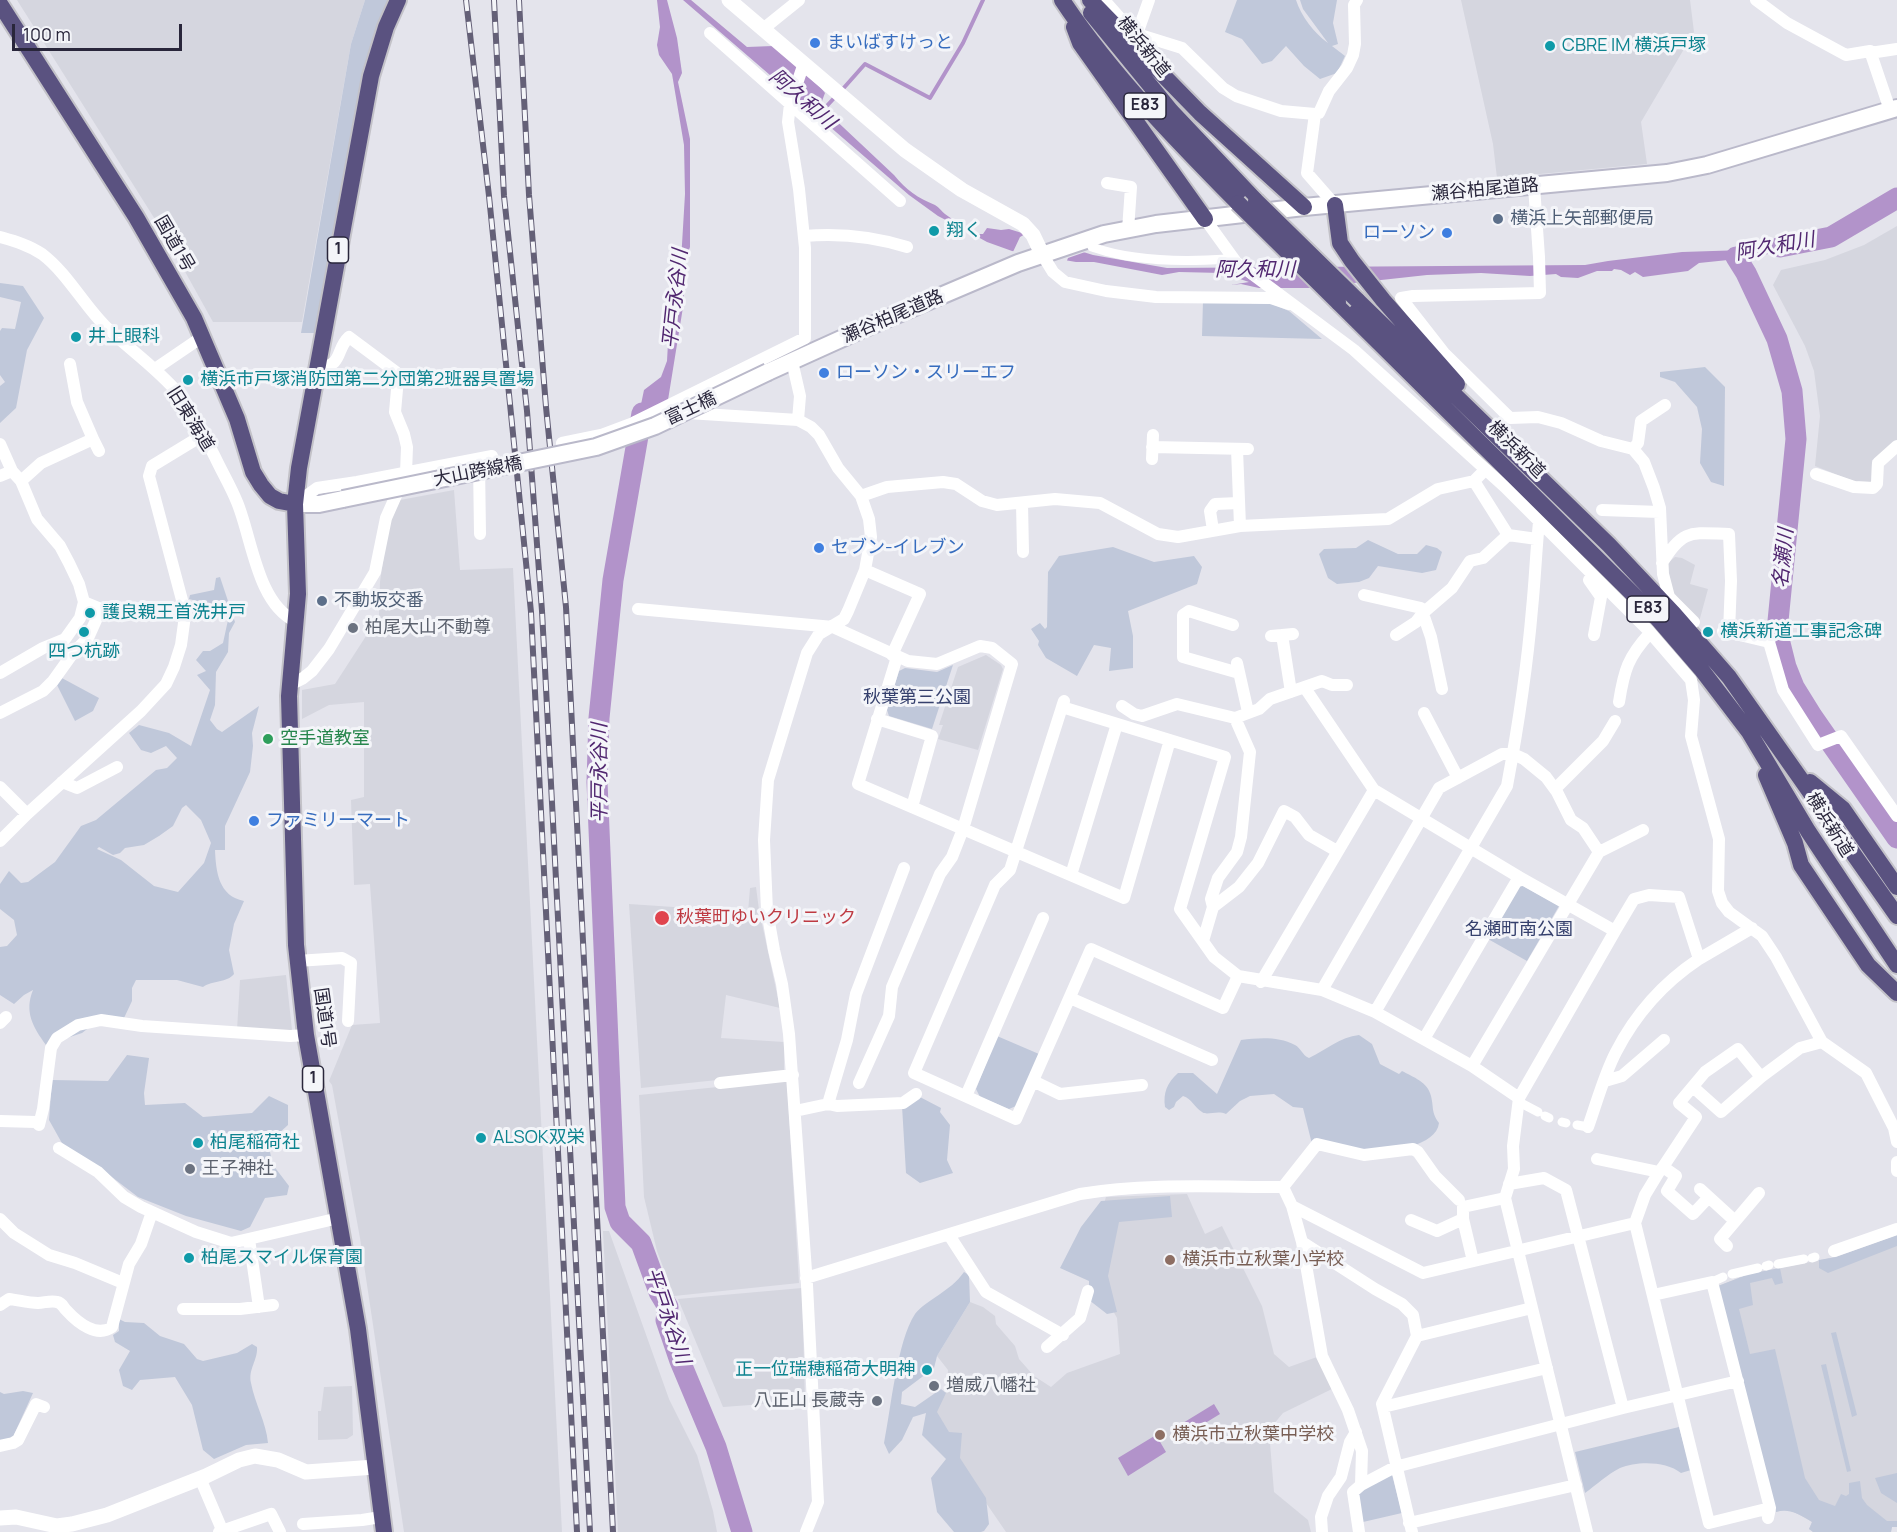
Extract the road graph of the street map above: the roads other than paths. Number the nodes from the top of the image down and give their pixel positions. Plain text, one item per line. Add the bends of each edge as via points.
1 (398, 0) edge
2 (729, 0) edge
3 (799, 0) edge
4 (1090, 0) edge
5 (1104, 0) edge
6 (1149, 0) edge
7 (1357, 0) edge
8 (1756, 0) edge
9 (1070, 2) edge
10 (0, 4) edge
11 (763, 29) junction
12 (710, 33) dead end
13 (1137, 34) junction
14 (1897, 49) edge
15 (1870, 53) junction
16 (803, 66) junction
17 (790, 102) junction
18 (1893, 109) edge
19 (1315, 114) junction
20 (1107, 183) dead end
21 (1534, 186) junction
22 (900, 201) dead end
23 (1335, 206) junction
24 (1304, 207) junction
25 (1205, 219) junction
26 (1128, 230) junction
27 (804, 236) junction
28 (0, 237) edge
29 (907, 247) dead end
30 (1092, 247) dead end
31 (1042, 254) junction
32 (1231, 260) junction
33 (1296, 306) junction
34 (202, 337) junction
35 (792, 361) junction
36 (70, 364) dead end
37 (319, 368) junction
38 (155, 369) junction
39 (768, 372) joint
40 (674, 404) junction
41 (1665, 405) dead end
42 (798, 420) junction
43 (203, 435) junction
44 (93, 439) junction
45 (612, 442) joint
46 (562, 443) dead end
47 (0, 444) edge
48 (1897, 446) edge
49 (1152, 447) dead end
50 (1633, 448) junction
51 (99, 451) dead end
52 (492, 456) dead end
53 (479, 458) junction
54 (1520, 458) junction
55 (1485, 470) junction
56 (12, 471) junction
57 (406, 472) junction
58 (1816, 474) dead end
59 (0, 476) edge
60 (21, 481) junction
61 (1474, 481) junction
62 (861, 496) junction
63 (1022, 503) junction
64 (1239, 503) junction
65 (295, 504) junction
66 (1602, 510) dead end
67 (1660, 512) junction
68 (1539, 522) junction
69 (1240, 526) junction
70 (1213, 530) junction
71 (483, 533) dead end
72 (1508, 536) junction
73 (1537, 538) junction
74 (253, 552) junction
75 (1023, 552) dead end
76 (1577, 560) junction
77 (1662, 563) junction
78 (865, 570) junction
79 (1364, 595) dead end
80 (260, 596) dead end
81 (1669, 597) junction
82 (84, 602) junction
83 (638, 609) dead end
84 (1423, 613) junction
85 (1674, 614) junction
86 (295, 621) junction
87 (1694, 622) joint
88 (1225, 626) dead end
89 (833, 627) junction
90 (1650, 633) junction
91 (1282, 635) dead end
92 (1396, 635) dead end
93 (1594, 635) dead end
94 (894, 656) junction
95 (0, 673) edge
96 (290, 685) junction
97 (1347, 686) dead end
98 (1305, 688) junction
99 (1442, 689) dead end
100 (1291, 692) junction
101 (1619, 702) dead end
102 (1122, 706) dead end
103 (1248, 712) junction
104 (0, 713) edge
105 (1424, 713) dead end
106 (1235, 718) junction
107 (877, 719) junction
108 (1615, 721) dead end
109 (1116, 724) junction
110 (1749, 732) junction
111 (1170, 740) junction
112 (1513, 754) junction
113 (117, 767) dead end
114 (1795, 770) junction
115 (1458, 778) junction
116 (62, 782) junction
117 (0, 787) edge
118 (1555, 789) junction
119 (1374, 790) junction
120 (912, 807) junction
121 (27, 814) junction
122 (1897, 816) edge
123 (1422, 819) junction
124 (963, 829) junction
125 (1643, 830) dead end
126 (0, 841) edge
127 (1470, 848) junction
128 (1337, 851) junction
129 (1017, 852) junction
130 (1599, 852) junction
131 (903, 868) dead end
132 (1071, 875) junction
133 (1519, 877) junction
134 (1897, 887) edge
135 (1568, 903) junction
136 (1213, 907) junction
137 (1897, 916) edge
138 (1043, 918) dead end
139 (1752, 928) junction
140 (1615, 931) junction
141 (1203, 941) junction
142 (1699, 959) junction
143 (297, 962) junction
144 (1897, 965) edge
145 (1238, 976) junction
146 (1261, 982) junction
147 (1322, 990) junction
148 (1897, 993) edge
149 (1070, 998) junction
150 (1375, 1011) junction
151 (348, 1021) dead end
152 (306, 1035) junction
153 (1424, 1039) junction
154 (1664, 1040) dead end
155 (1822, 1042) junction
156 (1212, 1060) dead end
157 (1472, 1066) junction
158 (793, 1075) junction
159 (1761, 1077) junction
160 (1033, 1081) junction
161 (1605, 1081) junction
162 (720, 1083) dead end
163 (859, 1083) dead end
164 (1142, 1085) dead end
165 (1693, 1087) junction
166 (916, 1094) dead end
167 (966, 1096) junction
168 (1519, 1100) junction
169 (828, 1104) junction
170 (795, 1110) junction
171 (1544, 1116) dead end
172 (0, 1121) edge
173 (1582, 1126) dead end
174 (1897, 1142) edge
175 (59, 1148) dead end
176 (1597, 1158) dead end
177 (1897, 1162) edge
178 (1661, 1170) junction
179 (1897, 1171) edge
180 (1509, 1184) junction
181 (1283, 1187) junction
182 (1504, 1198) junction
183 (1758, 1201) dead end
184 (1292, 1206) junction
185 (1462, 1207) junction
186 (152, 1212) junction
187 (339, 1218) junction
188 (0, 1219) edge
189 (1411, 1221) dead end
190 (1735, 1221) junction
191 (1635, 1223) junction
192 (1897, 1229) edge
193 (949, 1235) junction
194 (1578, 1236) junction
195 (249, 1239) junction
196 (1302, 1242) junction
197 (1727, 1246) dead end
198 (1518, 1249) junction
199 (1820, 1256) joint
200 (1473, 1261) junction
201 (1722, 1277) junction
202 (806, 1278) junction
203 (123, 1283) junction
204 (1088, 1290) dead end
205 (1653, 1295) junction
206 (0, 1305) edge
207 (273, 1305) dead end
208 (259, 1307) junction
209 (1532, 1308) junction
210 (183, 1309) dead end
211 (1063, 1335) junction
212 (1417, 1336) junction
213 (1047, 1347) dead end
214 (1547, 1368) junction
215 (1738, 1381) junction
216 (1677, 1395) junction
217 (44, 1407) dead end
218 (1383, 1407) junction
219 (1623, 1408) junction
220 (1561, 1425) junction
221 (1356, 1432) junction
222 (0, 1446) edge
223 (375, 1467) junction
224 (1395, 1467) junction
225 (200, 1478) junction
226 (1361, 1485) junction
227 (1576, 1485) junction
228 (0, 1518) edge
229 (303, 1524) dead end
230 (382, 1524) edge
231 (1410, 1527) edge
232 (222, 1532) edge
233 (280, 1532) edge
234 (806, 1532) edge
235 (1322, 1532) edge
236 (1359, 1532) edge
237 (1587, 1532) edge

1 - 37 highway, 国道1号 / 1 via 371,76
2 - 11 street
3 - 11 street
4 - 24 highway via 1200,113
5 - 13 street
6 - 13 street
7 - 19 street via 1353,55
8 - 15 street via 1787,23 1846,55
9 - 25 highway via 1080,43
9 - 54 highway, 横浜新道 / E83, bridge via 1104,31 1171,111 1256,201
9 - 110 highway, 横浜新道 / E83, bridge via 1126,86 1185,150 1657,618
10 - 34 highway, 国道1号 via 136,218
11 - 16 street
12 - 17 street
13 - 19 street via 1182,48 1236,96 1281,111
14 - 15 street
15 - 18 street
16 - 17 street
16 - 31 street via 934,173 1023,224
17 - 22 street
17 - 27 street via 788,122
18 - 21 main road, 瀬谷柏尾道路 via 1707,165 1667,173
19 - 23 street via 1307,173
20 - 26 street via 1131,187
21 - 23 main road, 瀬谷柏尾道路
21 - 50 street via 1539,293 1401,298 1444,353 1510,418 1538,417 1601,441
23 - 24 main road, 瀬谷柏尾道路
23 - 54 highway via 1340,243 1352,261
24 - 25 main road, 瀬谷柏尾道路
25 - 26 main road, 瀬谷柏尾道路
25 - 32 street
26 - 31 main road, 瀬谷柏尾道路
27 - 29 street via 826,234 889,241
27 - 40 street via 805,338
28 - 38 street, 旧東海道 via 41,254 105,326
30 - 32 street via 1153,259
31 - 33 street via 1065,282 1106,291 1156,297 1271,298
31 - 35 main road, 瀬谷柏尾道路
32 - 33 street
33 - 55 street via 1354,350
34 - 38 street
34 - 65 highway, 国道1号 via 237,419 253,472 270,496
35 - 39 main road, 瀬谷柏尾道路
35 - 42 street via 800,396
36 - 44 street via 77,402
37 - 57 street via 330,367 350,337 396,372 395,412 407,447
37 - 65 highway, 国道1号 / 1
38 - 43 street, 旧東海道 via 180,394
39 - 45 main road, 富士橋, bridge via 655,426
40 - 42 street via 672,412
40 - 46 street via 601,435
41 - 50 street via 1641,421 1638,443
42 - 62 street via 819,435 838,468
43 - 74 street, 旧東海道 via 237,502
43 - 116 street via 152,466 149,476 182,600 182,645 174,667 166,684 141,711
44 - 51 street
44 - 60 street via 41,463
45 - 65 main road, 大山跨線橋, bridge via 581,452 319,504
47 - 56 street
48 - 58 street via 1878,463 1877,484 1873,488 1854,487
49 - 64 street via 1189,454 1242,449
50 - 67 street via 1647,470
52 - 53 street
53 - 57 street
53 - 71 street
54 - 85 highway, 横浜新道 / E83
55 - 61 street
55 - 68 street
56 - 59 street
56 - 60 street
57 - 65 street via 317,488
57 - 96 street via 386,518 375,572 329,649 312,671
60 - 82 street via 37,519 69,562
61 - 69 street via 1438,489 1388,519
61 - 72 street
62 - 63 street via 887,487 943,482 956,484 982,501 997,505
62 - 78 street via 871,537
63 - 70 street via 1056,499 1100,504 1158,534 1178,537
63 - 75 street
64 - 69 street
64 - 70 street via 1215,504 1210,511
65 - 86 highway, 国道1号 / 1
66 - 67 street
67 - 77 street
68 - 73 street
68 - 76 street
69 - 70 street
72 - 73 street
72 - 84 street via 1483,558 1470,561 1452,588
73 - 112 street via 1528,654
74 - 80 street via 251,566
74 - 86 street, 旧東海道 via 274,603
76 - 90 street
76 - 93 street via 1578,568 1601,597
77 - 81 street
77 - 122 street via 1684,536 1729,534 1731,581 1726,632 1769,642 1784,690 1818,745 1841,736
78 - 89 street via 848,611
78 - 94 street via 920,594
79 - 84 street via 1421,608
81 - 85 highway
81 - 87 street
82 - 95 street via 80,618 65,639
82 - 104 street via 101,609 88,638 43,691
83 - 89 street
84 - 92 street
84 - 99 street
85 - 87 highway
85 - 114 highway, 横浜新道 / E83 via 1729,677
86 - 96 highway, 国道1号 / 1
88 - 103 street via 1189,611 1183,615 1184,657 1238,668
89 - 94 street
89 - 158 street via 819,634 807,652 768,780 764,840 767,911 782,984
90 - 101 street via 1638,645 1624,672
90 - 139 street via 1690,680 1694,700 1691,736 1719,839 1718,891 1729,912
91 - 100 street
94 - 107 street
94 - 124 street via 908,662 937,664 980,645 992,648 1012,664
96 - 143 highway, 国道1号 / 1
97 - 98 street via 1322,681
98 - 100 street
98 - 119 street
100 - 103 street
102 - 106 street via 1142,716 1177,704
103 - 106 street
105 - 115 street
106 - 136 street via 1250,752 1241,837 1237,852 1218,878
107 - 120 street via 858,784
107 - 120 street via 932,736
108 - 118 street via 1603,741
109 - 111 street
109 - 129 street via 1063,704
109 - 132 street
110 - 144 highway, 横浜新道 / E83 via 1808,831
110 - 148 highway via 1802,865 1868,965
111 - 132 street via 1124,898
111 - 141 street via 1225,757 1180,909
112 - 115 street via 1502,754
112 - 118 street via 1546,777
112 - 127 street via 1507,786
113 - 116 street via 77,788
114 - 134 highway via 1843,809
114 - 137 highway, 横浜新道 / E83
115 - 123 street via 1439,788
116 - 121 street
117 - 121 street
118 - 130 street via 1571,820 1583,828
119 - 123 street
119 - 128 street
120 - 124 street
121 - 126 street
123 - 127 street
123 - 147 street
124 - 129 street
124 - 163 street via 892,987 889,1016
125 - 130 street
127 - 133 street
127 - 150 street
128 - 136 street via 1309,835 1295,817 1284,811 1258,863 1239,887
128 - 146 street
129 - 132 street
129 - 167 street via 1010,870 995,885 914,1073
130 - 135 street
131 - 169 street via 856,994
133 - 135 street
133 - 153 street
135 - 140 street
135 - 157 street
136 - 141 street
138 - 167 street
139 - 142 street
139 - 155 street via 1776,957
140 - 142 street via 1634,899 1649,895 1679,897
140 - 168 street
141 - 145 street via 1214,957
142 - 161 street via 1675,975 1650,1000 1616,1052
143 - 151 street via 342,958 351,963
143 - 152 highway, 国道1号 / 1
145 - 146 street
145 - 149 street via 1223,1008 1091,949
146 - 147 street
147 - 150 street
149 - 156 street
149 - 160 street
150 - 153 street
152 - 172 street via 101,1020 78,1024 57,1038 51,1048 39,1125
152 - 187 highway, 国道1号 / 1
153 - 157 street
154 - 161 street via 1622,1076
155 - 159 street via 1800,1048
155 - 174 street via 1866,1073 1894,1128
157 - 168 street
158 - 162 street
158 - 170 street
159 - 165 street via 1721,1112
159 - 165 street via 1738,1050 1705,1072
160 - 164 street via 1060,1094
160 - 167 street via 1016,1119
161 - 173 street
165 - 178 street via 1679,1103 1696,1117
166 - 169 street via 903,1104
168 - 171 street
168 - 180 street via 1514,1169
169 - 170 street
170 - 202 street
175 - 186 street via 98,1172 124,1197
176 - 178 street
177 - 179 street
178 - 190 street via 1676,1176 1667,1191 1693,1214 1704,1193
178 - 191 street via 1645,1195
180 - 182 street
180 - 194 street via 1544,1178 1566,1190
181 - 184 street
181 - 185 street via 1317,1144 1364,1155 1413,1149
181 - 193 street via 1118,1188 1080,1194
182 - 185 street
182 - 198 street
183 - 190 street
184 - 196 street
184 - 200 street via 1423,1273
185 - 189 street via 1437,1231
185 - 200 street
186 - 195 street via 231,1243
186 - 203 street
187 - 195 street
187 - 223 highway, 国道1号 / 1
188 - 203 street via 49,1255
190 - 197 street via 1720,1239
191 - 194 street
191 - 205 street
192 - 199 street
193 - 202 street
193 - 211 street via 986,1292
194 - 198 street
194 - 219 street
195 - 208 street
196 - 212 street via 1410,1309
196 - 221 street via 1322,1356
198 - 200 street
198 - 209 street
199 - 201 street
201 - 205 street
201 - 215 street
202 - 234 street via 818,1502
203 - 206 street via 112,1327 105,1332 86,1326 56,1301 9,1299
204 - 211 street via 1080,1318
205 - 216 street
207 - 208 street
208 - 210 street
209 - 212 street
209 - 214 street
211 - 213 street
212 - 218 street
214 - 218 street
214 - 220 street
215 - 216 street
215 - 216 street via 1769,1513 1709,1523
216 - 219 street
217 - 222 street via 36,1404 18,1440
218 - 224 street
219 - 220 street
220 - 224 street
220 - 227 street
221 - 226 street via 1362,1451
221 - 235 street via 1341,1477 1321,1516
223 - 225 street via 306,1472 278,1460 255,1456
223 - 230 highway, 国道1号 / 1
224 - 226 street
224 - 231 street
225 - 228 street via 107,1515 72,1524 57,1526 16,1517
225 - 232 street
226 - 236 street via 1353,1492
227 - 231 street
227 - 237 street
229 - 230 street via 362,1520
232 - 233 street via 271,1514

